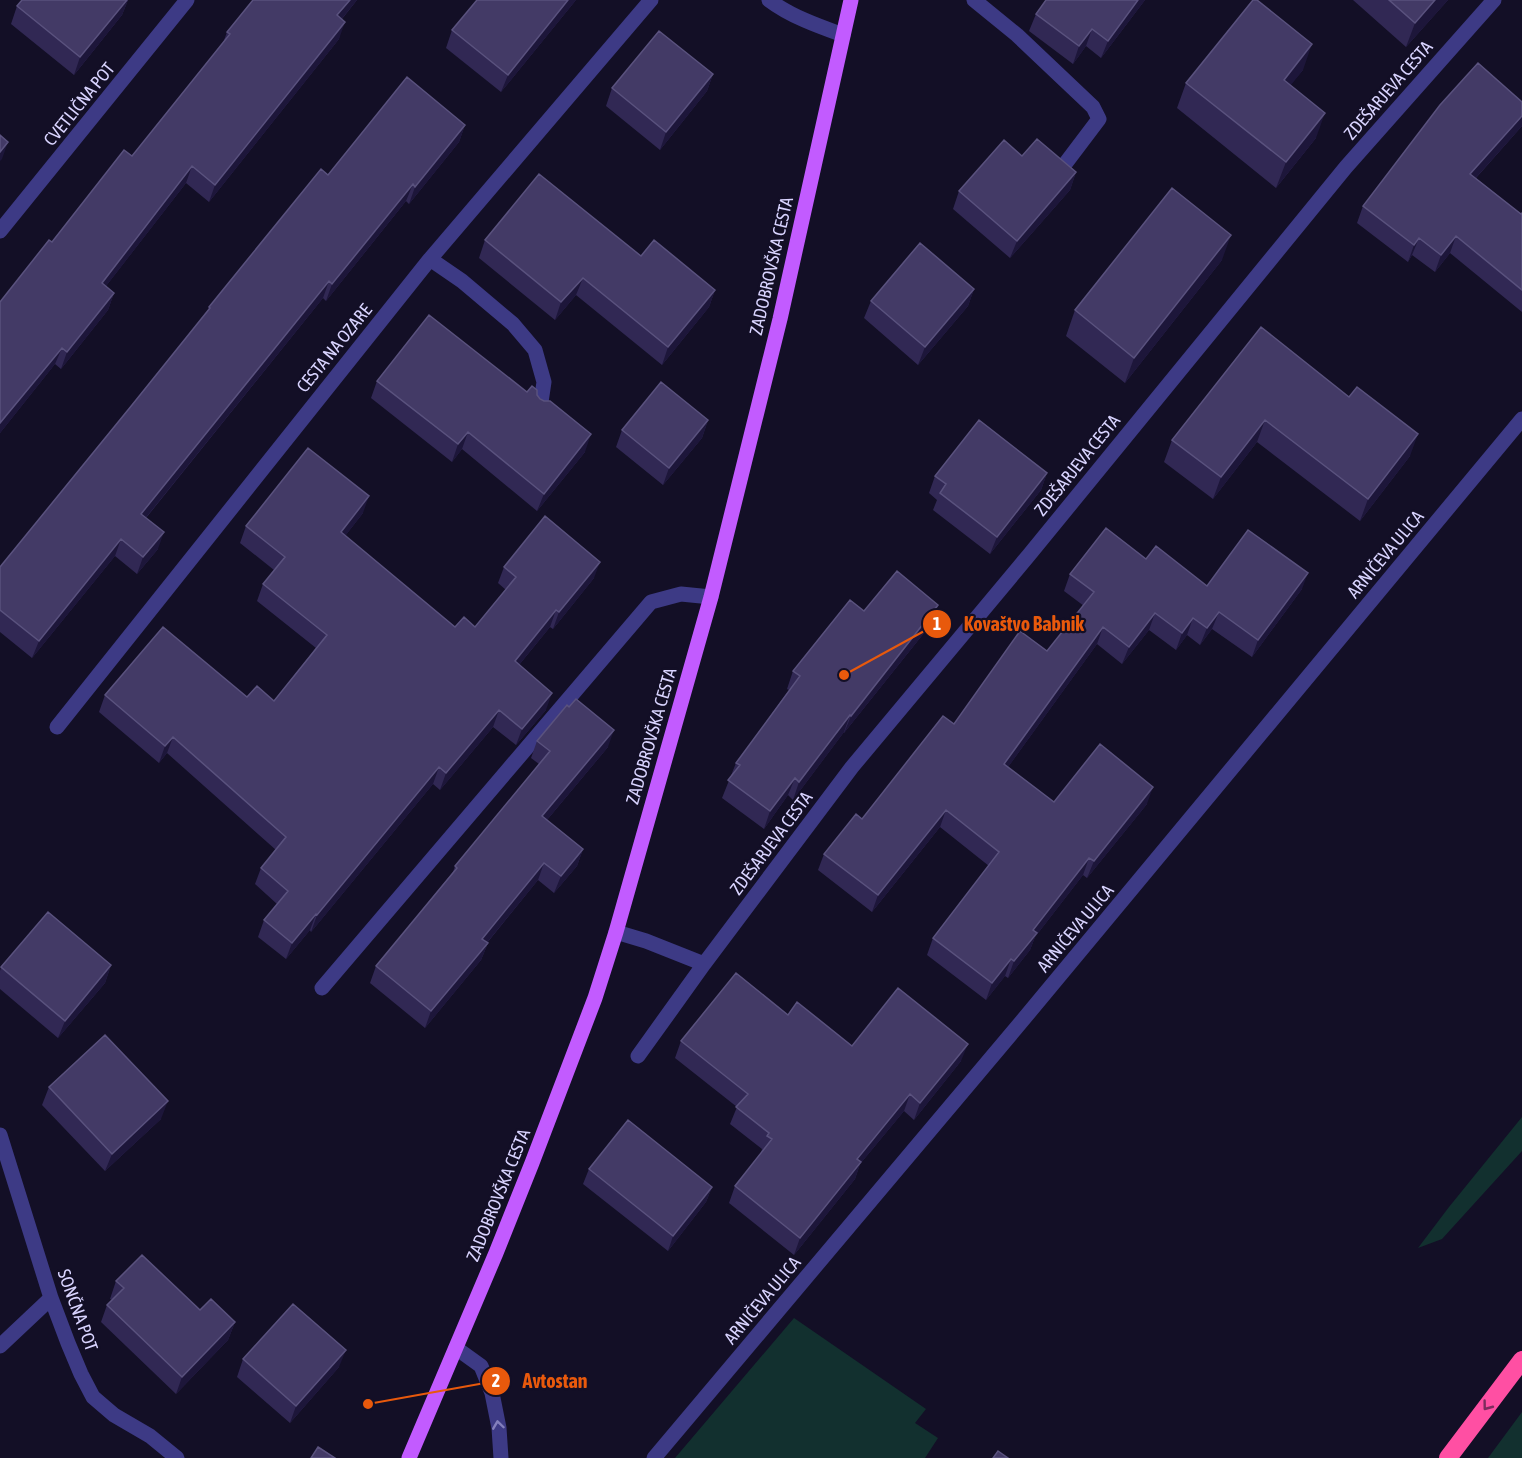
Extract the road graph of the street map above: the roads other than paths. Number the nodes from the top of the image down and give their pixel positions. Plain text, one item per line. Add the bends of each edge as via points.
1 (187, 0) edge
2 (651, 0) edge
3 (769, 0) edge
4 (851, 0) edge
5 (974, 0) edge
6 (1494, 0) edge
7 (843, 34) junction
8 (1065, 164) edge
9 (0, 231) edge
10 (430, 259) junction
11 (540, 409) edge
12 (1522, 419) edge
13 (711, 597) junction
14 (57, 727) dead end
15 (616, 932) junction
16 (704, 964) junction
17 (322, 988) dead end
18 (638, 1056) dead end
19 (0, 1134) edge
20 (51, 1298) junction
21 (0, 1346) edge
22 (456, 1348) junction
23 (1522, 1360) edge
24 (177, 1458) edge
25 (409, 1458) edge
26 (501, 1458) edge
27 (654, 1458) edge
28 (1448, 1458) edge

1 - 9 street, CVETLIČNA POT
2 - 10 street, CESTA NA OZARE
3 - 7 street via 816,26
4 - 7 main road, ZADOBROVŠKA CESTA
5 - 8 street via 1093,107 1099,119
6 - 16 street, ZDEŠARJEVA CESTA via 1346,167 852,767
7 - 13 main road, ZADOBROVŠKA CESTA via 780,319
10 - 11 street via 513,324 535,350 544,382
10 - 14 street, CESTA NA OZARE
12 - 27 street, ARNIČEVA ULICA
13 - 15 main road, ZADOBROVŠKA CESTA
13 - 17 street via 681,594 651,602
15 - 16 street
15 - 22 main road, ZADOBROVŠKA CESTA via 561,1091
16 - 18 street, ZDEŠARJEVA CESTA
19 - 20 street, SONČNA POT
20 - 21 street
20 - 24 street, SONČNA POT via 93,1397
22 - 25 main road, ZADOBROVŠKA CESTA
26 -> 22 street via 492,1393 481,1366
23 -> 28 highway

